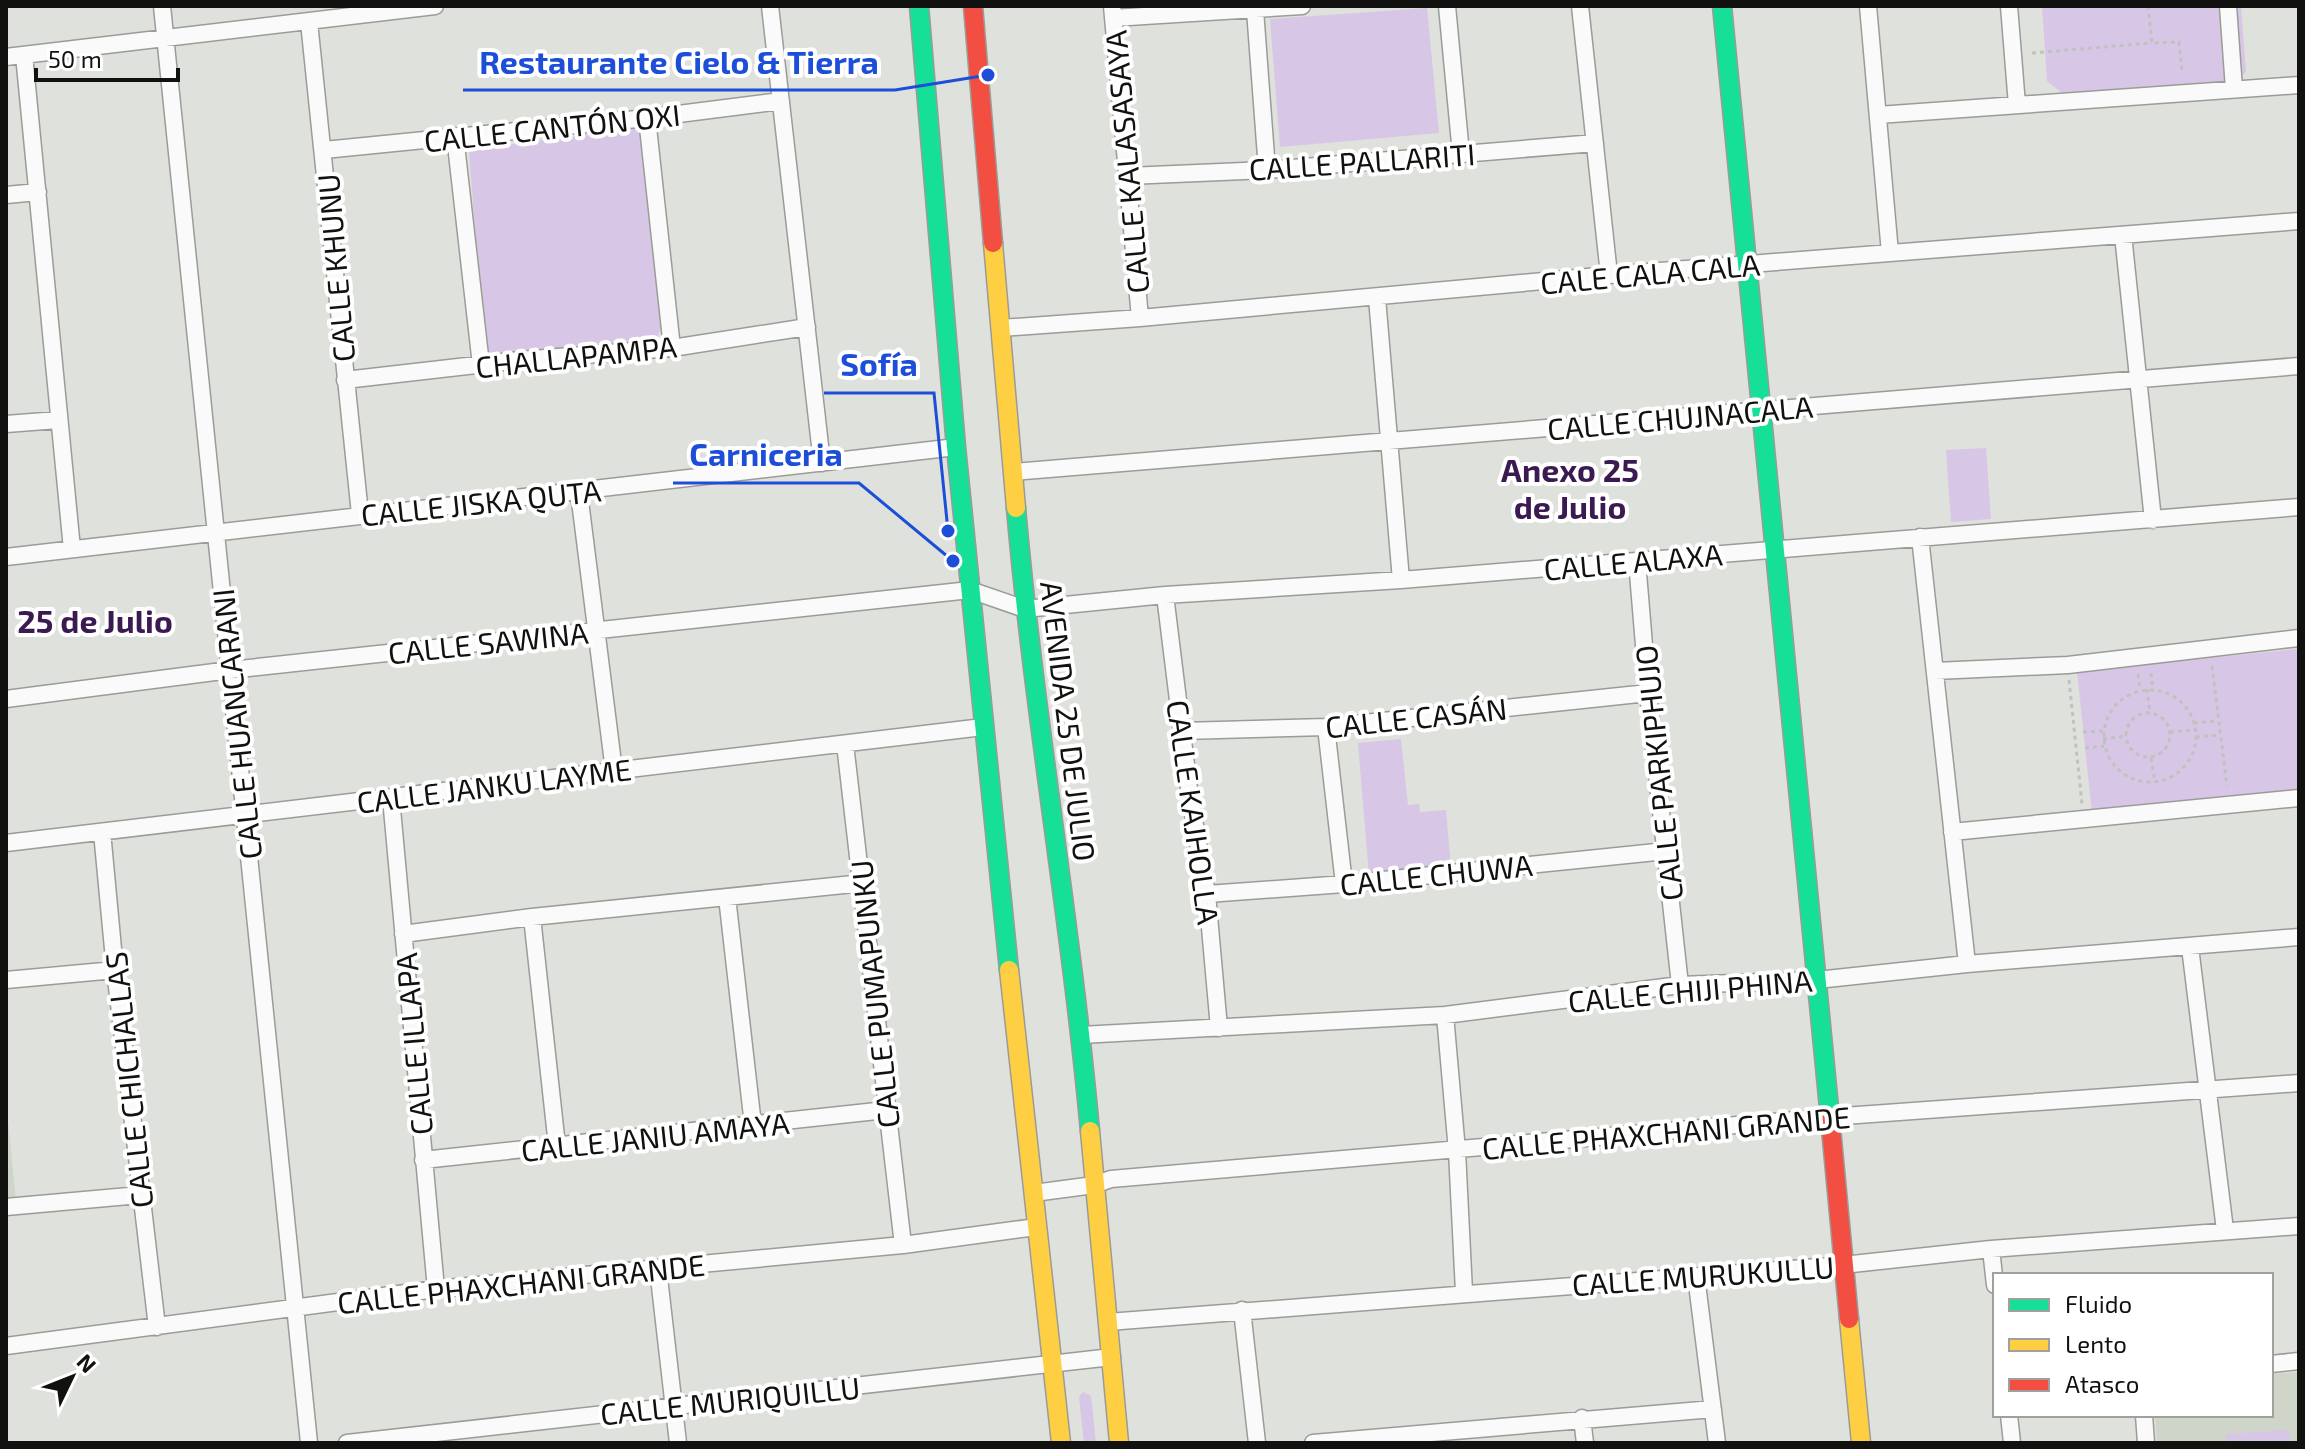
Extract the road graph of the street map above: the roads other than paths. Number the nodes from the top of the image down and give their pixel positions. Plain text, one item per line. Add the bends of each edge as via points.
1 (162, 6) edge
2 (435, 6) edge
3 (770, 6) edge
4 (919, 6) edge
5 (973, 6) edge
6 (1302, 6) edge
7 (1447, 6) edge
8 (1580, 6) edge
9 (1722, 6) edge
10 (1868, 6) edge
11 (2009, 6) edge
12 (2228, 6) edge
13 (1255, 10) junction
14 (1112, 12) edge
15 (309, 22) junction
16 (166, 40) junction
17 (24, 55) junction
18 (6, 57) edge
19 (2299, 85) edge
20 (2234, 89) junction
21 (781, 101) junction
22 (2017, 105) junction
23 (1878, 115) junction
24 (647, 118) junction
25 (455, 136) junction
26 (1595, 143) junction
27 (324, 150) junction
28 (1461, 154) junction
29 (1267, 170) junction
30 (1128, 176) junction
31 (38, 192) junction
32 (6, 195) edge
33 (2299, 221) edge
34 (2123, 235) junction
35 (1890, 253) junction
36 (1747, 265) junction
37 (1609, 275) junction
38 (1377, 298) junction
39 (1140, 318) junction
40 (807, 327) junction
41 (1001, 328) junction
42 (672, 348) junction
43 (481, 365) junction
44 (2299, 366) edge
45 (2137, 379) junction
46 (345, 380) junction
47 (1761, 410) junction
48 (58, 420) junction
49 (6, 424) edge
50 (1388, 440) junction
51 (956, 447) junction
52 (822, 463) junction
53 (1013, 472) junction
54 (579, 493) junction
55 (2299, 507) edge
56 (360, 514) junction
57 (2153, 520) junction
58 (216, 531) junction
59 (1920, 537) junction
60 (72, 549) junction
61 (1775, 549) junction
62 (6, 557) edge
63 (1637, 561) junction
64 (1401, 580) junction
65 (970, 590) junction
66 (1165, 595) junction
67 (1025, 609) junction
68 (595, 631) junction
69 (2299, 638) edge
70 (230, 670) junction
71 (1935, 671) junction
72 (1648, 693) junction
73 (6, 699) edge
74 (983, 727) junction
75 (1326, 727) junction
76 (1183, 731) junction
77 (845, 744) junction
78 (614, 771) junction
79 (391, 798) junction
80 (2299, 798) edge
81 (245, 815) junction
82 (102, 832) junction
83 (1952, 832) junction
84 (6, 843) edge
85 (1666, 851) junction
86 (863, 883) junction
87 (1344, 884) junction
88 (1207, 894) junction
89 (727, 897) junction
90 (532, 917) junction
91 (403, 934) junction
92 (2299, 937) edge
93 (2190, 947) junction
94 (1967, 964) junction
95 (115, 970) junction
96 (6, 980) edge
97 (1817, 980) junction
98 (1680, 985) junction
99 (1445, 1015) junction
100 (1219, 1028) junction
101 (1081, 1035) junction
102 (2299, 1083) edge
103 (2208, 1090) junction
104 (886, 1110) junction
105 (1830, 1117) junction
106 (753, 1125) junction
107 (557, 1146) junction
108 (1457, 1151) junction
109 (423, 1160) junction
110 (1094, 1185) junction
111 (1034, 1193) junction
112 (140, 1195) junction
113 (6, 1206) edge
114 (2299, 1226) edge
115 (1036, 1227) junction
116 (2225, 1230) junction
117 (903, 1245) junction
118 (1991, 1249) junction
119 (1843, 1265) junction
120 (658, 1269) junction
121 (1994, 1273) edge
122 (1696, 1276) junction
123 (436, 1289) junction
124 (1464, 1292) junction
125 (296, 1306) junction
126 (1242, 1310) junction
127 (1108, 1322) junction
128 (157, 1327) junction
129 (6, 1346) edge
130 (1112, 1357) junction
131 (2299, 1361) edge
132 (1052, 1364) junction
133 (2273, 1364) edge
134 (673, 1407) junction
135 (1713, 1409) junction
136 (2009, 1417) edge
137 (2144, 1417) edge
138 (1582, 1418) junction
139 (1390, 1440) edge
140 (309, 1443) edge
141 (347, 1443) edge
142 (678, 1443) edge
143 (1061, 1443) edge
144 (1119, 1443) edge
145 (1257, 1443) edge
146 (1313, 1443) edge
147 (1585, 1443) edge
148 (1717, 1443) edge
149 (1861, 1443) edge
150 (2012, 1443) edge
151 (2146, 1443) edge

1 - 16 street, CALLE HUANCARANI
2 - 15 street
3 - 21 street
4 - 51 main road
5 - 41 main road, AVENIDA 25 DE JULIO
6 - 13 street
7 - 28 street
8 - 26 street
9 - 36 main road
10 - 23 street
11 - 22 street
12 - 20 street
13 - 14 street
13 - 29 street
14 - 30 street, CALLE KALASASAYA
15 - 16 street
15 - 27 street, CALLE KHUNU
16 - 17 street
16 - 58 street, CALLE HUANCARANI
17 - 18 street
17 - 31 street
19 - 20 street
20 - 22 street
21 - 24 street, CALLE CANTÓN OXI
21 - 40 street
22 - 23 street
23 - 35 street
24 - 25 street, CALLE CANTÓN OXI
24 - 42 street
25 - 27 street, CALLE CANTÓN OXI
25 - 43 street
26 - 28 street, CALLE PALLARITI
26 - 37 street
27 - 46 street, CALLE KHUNU
28 - 29 street, CALLE PALLARITI
29 - 30 street, CALLE PALLARITI
30 - 39 street, CALLE KALASASAYA
31 - 32 street
31 - 48 street
33 - 34 street, CALE CALA CALA
34 - 35 street, CALE CALA CALA
34 - 45 street
35 - 36 street, CALE CALA CALA
36 - 37 street, CALE CALA CALA
36 - 47 main road
37 - 38 street, CALE CALA CALA
38 - 39 street, CALE CALA CALA
38 - 50 street
39 - 41 street, CALE CALA CALA
40 - 42 street, CHALLAPAMPA
40 - 52 street
41 - 53 main road, AVENIDA 25 DE JULIO
42 - 43 street, CHALLAPAMPA
43 - 46 street, CHALLAPAMPA
44 - 45 street, CALLE CHUJNACALA
45 - 47 street, CALLE CHUJNACALA
45 - 57 street
46 - 56 street, CALLE KHUNU
47 - 50 street, CALLE CHUJNACALA
47 - 61 main road
48 - 49 street
48 - 60 street
50 - 53 street, CALLE CHUJNACALA
50 - 64 street
51 - 52 street, CALLE JISKA QUTA
51 - 65 main road
52 - 54 street, CALLE JISKA QUTA
53 - 67 main road, AVENIDA 25 DE JULIO
54 - 56 street, CALLE JISKA QUTA
54 - 68 street
55 - 57 street, CALLE ALAXA
56 - 58 street, CALLE JISKA QUTA
57 - 59 street, CALLE ALAXA
58 - 60 street, CALLE JISKA QUTA
58 - 70 street, CALLE HUANCARANI
59 - 61 street, CALLE ALAXA
59 - 71 street
60 - 62 street, CALLE JISKA QUTA
61 - 63 street, CALLE ALAXA
61 - 97 main road
63 - 64 street, CALLE ALAXA
63 - 72 street, CALLE PARKIPHUJO
64 - 66 street, CALLE ALAXA
65 - 67 street, CALLE ALAXA
65 - 68 street, CALLE SAWINA
65 - 74 main road
66 - 67 street, CALLE ALAXA
66 - 76 street, CALLE KAJHOLLA
67 - 101 main road, AVENIDA 25 DE JULIO
68 - 70 street, CALLE SAWINA
68 - 78 street
69 - 71 street via 2068,665
70 - 73 street, CALLE SAWINA
70 - 81 street, CALLE HUANCARANI
71 - 83 street
72 - 75 street, CALLE CASÁN
72 - 85 street, CALLE PARKIPHUJO
74 - 77 street, CALLE JANKU LAYME
74 - 111 main road
75 - 76 street, CALLE CASÁN
75 - 87 street
76 - 88 street, CALLE KAJHOLLA
77 - 78 street, CALLE JANKU LAYME
77 - 86 street, CALLE PUMAPUNKU
78 - 79 street, CALLE JANKU LAYME
79 - 81 street, CALLE JANKU LAYME
79 - 91 street, CALLE ILLAPA
80 - 83 street
81 - 82 street, CALLE JANKU LAYME
81 - 125 street, CALLE HUANCARANI
82 - 84 street, CALLE JANKU LAYME
82 - 95 street, CALLE CHICHALLAS
83 - 94 street
85 - 87 street, CALLE CHUWA
85 - 98 street, CALLE PARKIPHUJO
86 - 89 street
86 - 104 street, CALLE PUMAPUNKU
87 - 88 street, CALLE CHUWA
88 - 100 street, CALLE KAJHOLLA
89 - 90 street
89 - 106 street
90 - 91 street
90 - 107 street
91 - 109 street, CALLE ILLAPA
92 - 93 street, CALLE CHIJI PHINA
93 - 94 street, CALLE CHIJI PHINA
93 - 103 street
94 - 97 street, CALLE CHIJI PHINA
95 - 96 street
95 - 112 street, CALLE CHICHALLAS
97 - 98 street, CALLE CHIJI PHINA
97 - 105 main road
98 - 99 street, CALLE CHIJI PHINA
99 - 100 street, CALLE CHIJI PHINA
99 - 108 street
100 - 101 street, CALLE CHIJI PHINA
101 - 110 main road, AVENIDA 25 DE JULIO
102 - 103 street, CALLE PHAXCHANI GRANDE
103 - 105 street, CALLE PHAXCHANI GRANDE
103 - 116 street
104 - 106 street, CALLE JANIU AMAYA
104 - 117 street, CALLE PUMAPUNKU
105 - 108 street, CALLE PHAXCHANI GRANDE
105 - 119 main road
106 - 107 street, CALLE JANIU AMAYA
107 - 109 street, CALLE JANIU AMAYA
108 - 110 street, CALLE PHAXCHANI GRANDE via 1111,1179
108 - 124 street
109 - 123 street, CALLE ILLAPA
110 - 111 street, CALLE PHAXCHANI GRANDE
110 - 127 main road, AVENIDA 25 DE JULIO
111 - 115 main road
112 - 113 street
112 - 128 street, CALLE CHICHALLAS
114 - 116 street, CALLE MURUKULLU
115 - 117 street, CALLE PHAXCHANI GRANDE
115 - 132 main road
116 - 118 street, CALLE MURUKULLU
117 - 120 street, CALLE PHAXCHANI GRANDE
118 - 119 street, CALLE MURUKULLU
118 - 121 street
119 - 122 street, CALLE MURUKULLU
119 - 149 main road
120 - 123 street, CALLE PHAXCHANI GRANDE
120 - 134 street
122 - 124 street, CALLE MURUKULLU
122 - 135 street
123 - 125 street, CALLE PHAXCHANI GRANDE
124 - 126 street, CALLE MURUKULLU
125 - 128 street, CALLE PHAXCHANI GRANDE
125 - 140 street, CALLE HUANCARANI
126 - 127 street, CALLE MURUKULLU
126 - 145 street
127 - 130 main road, AVENIDA 25 DE JULIO
128 - 129 street, CALLE PHAXCHANI GRANDE
130 - 132 street, CALLE MURIQUILLU
130 - 144 main road, AVENIDA 25 DE JULIO
131 - 133 street
132 - 134 street, CALLE MURIQUILLU
132 - 143 main road
134 - 141 street, CALLE MURIQUILLU
134 - 142 street
135 - 138 street
135 - 148 street
136 - 150 street
137 - 151 street
138 - 139 street
138 - 147 street
139 - 146 street

